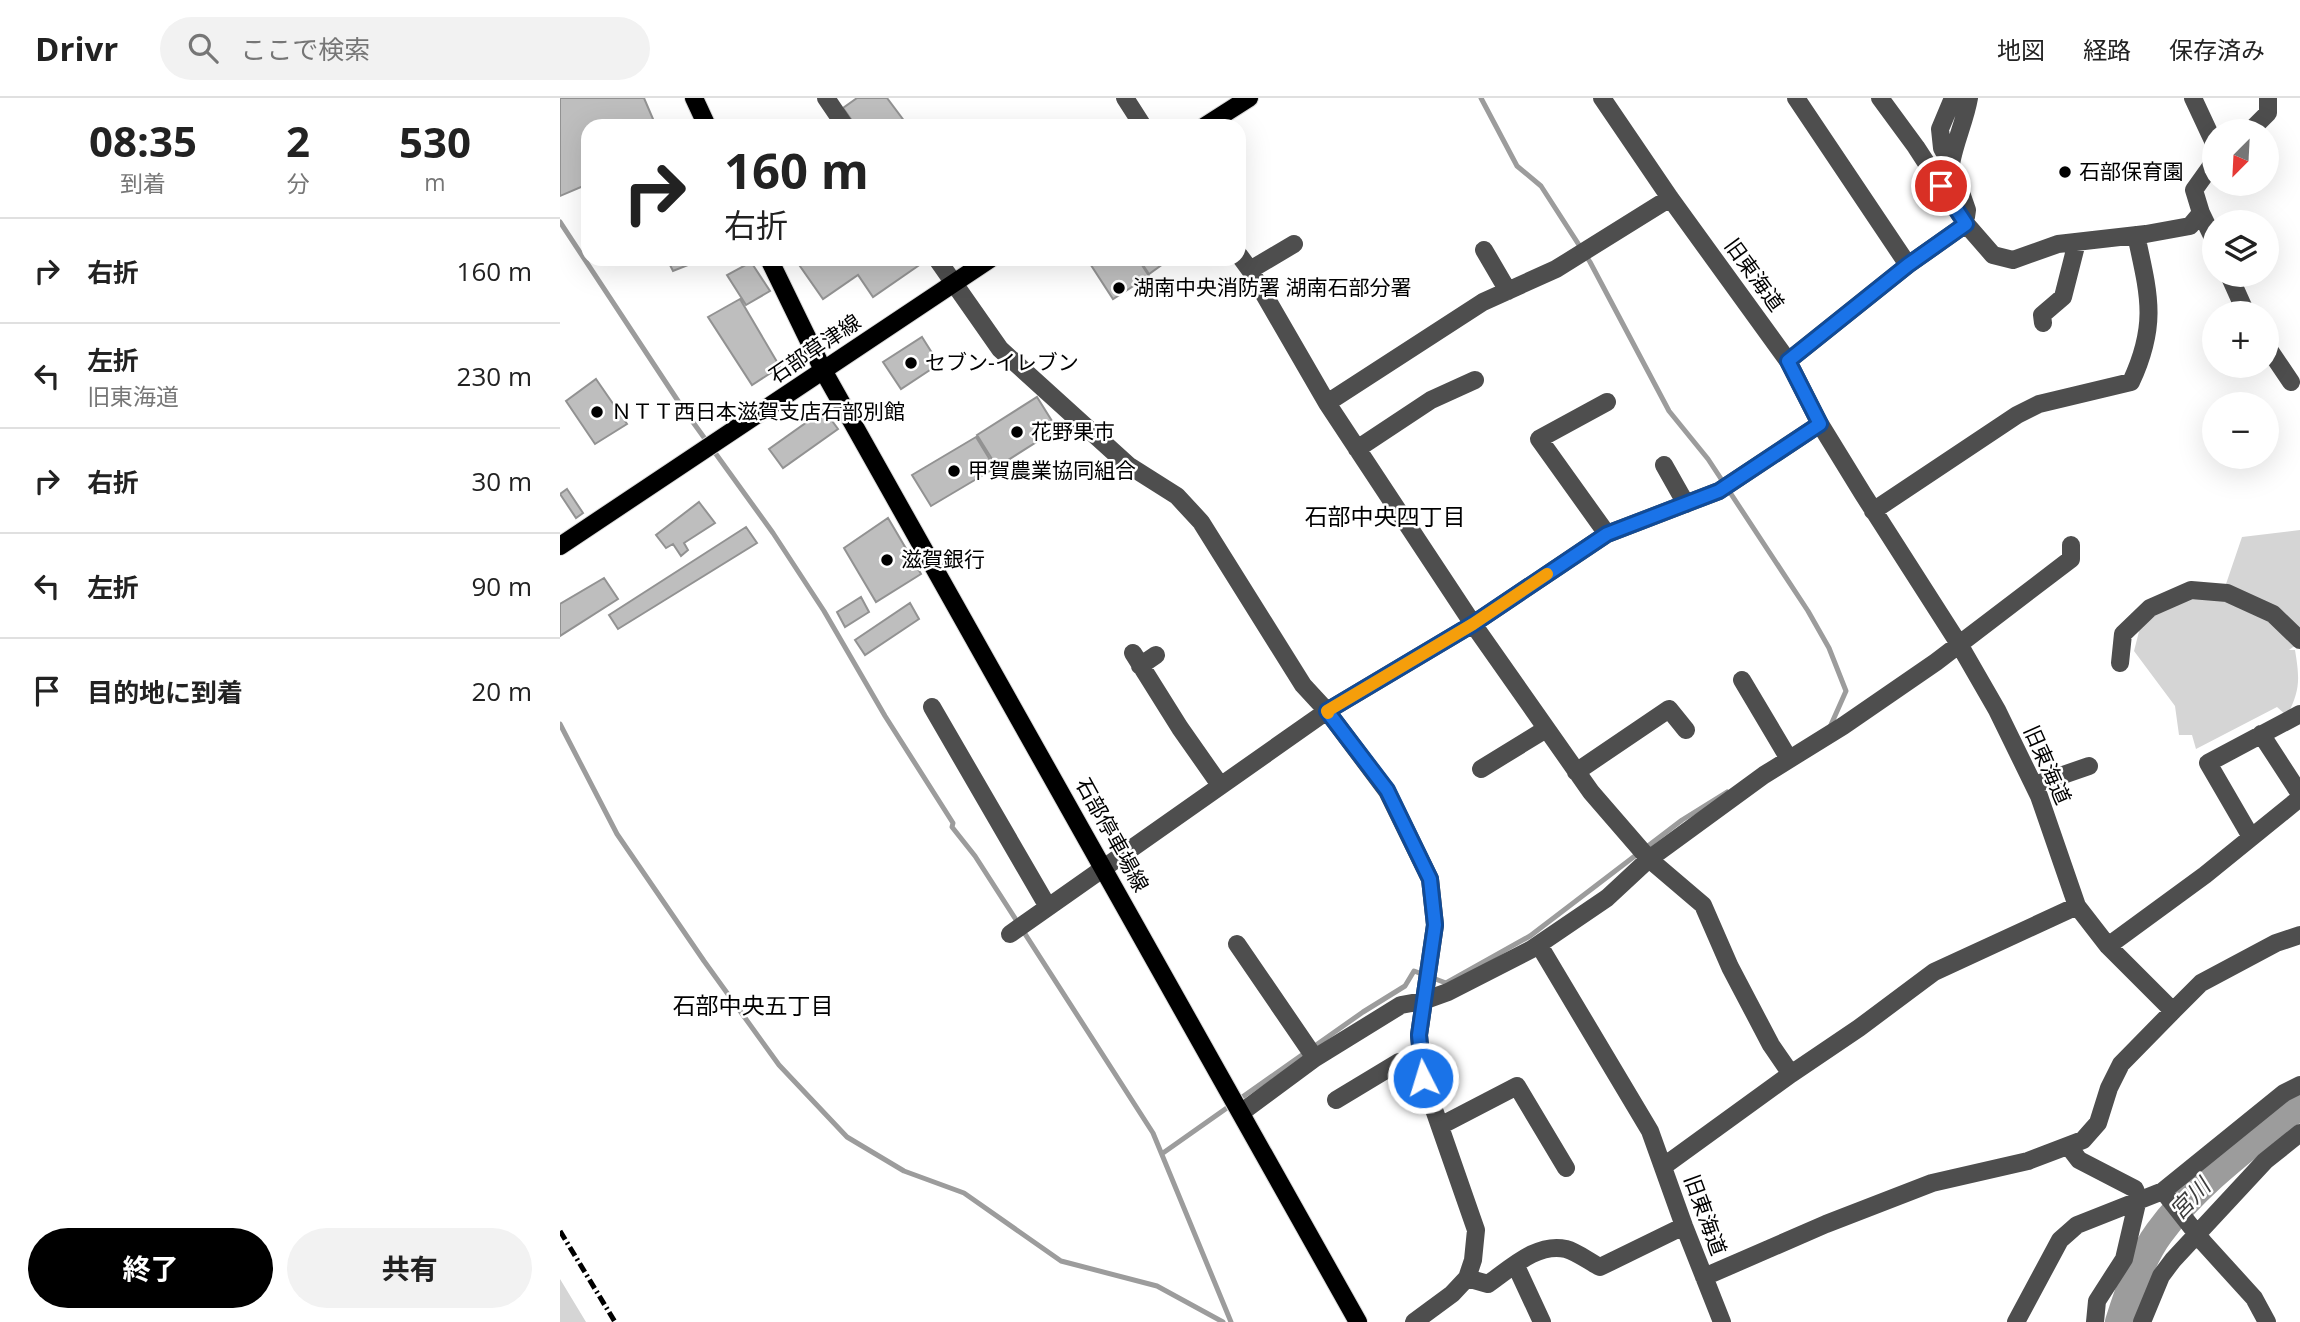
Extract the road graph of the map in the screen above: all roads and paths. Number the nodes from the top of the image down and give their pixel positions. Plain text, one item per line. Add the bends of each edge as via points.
1 (694, 98) edge
2 (826, 98) edge
3 (1125, 98) edge
4 (1249, 98) edge
5 (1602, 98) edge
6 (1796, 98) edge
7 (1880, 98) edge
8 (1953, 98) edge
9 (1969, 98) edge
10 (2193, 98) edge
11 (2268, 98) edge
12 (703, 119) edge
13 (840, 119) edge
14 (1138, 119) edge
15 (1216, 119) edge
16 (2203, 119) edge
17 (2262, 119) edge
18 (1951, 164) junction
19 (2202, 179) edge
20 (1670, 198) junction
21 (2201, 213) joint
22 (1966, 224) junction
23 (2136, 235) junction
24 (2077, 242) junction
25 (1294, 244) dead end
26 (1484, 250) dead end
27 (1246, 265) edge
28 (1908, 265) junction
29 (773, 266) edge
30 (942, 266) edge
31 (979, 266) edge
32 (1250, 270) junction
33 (953, 282) junction
34 (1508, 291) junction
35 (2043, 323) dead end
36 (1788, 361) junction
37 (2279, 364) edge
38 (824, 372) junction
39 (1475, 380) dead end
40 (2291, 382) dead end
41 (1607, 402) dead end
42 (1326, 403) junction
43 (1820, 424) junction
44 (1357, 449) junction
45 (1664, 465) dead end
46 (1686, 504) junction
47 (1873, 511) junction
48 (1607, 534) junction
49 (2071, 545) dead end
50 (560, 546) edge
51 (1473, 624) junction
52 (2300, 640) edge
53 (1959, 644) junction
54 (1156, 655) dead end
55 (2120, 663) dead end
56 (1742, 680) dead end
57 (932, 707) dead end
58 (1327, 711) junction
59 (2300, 714) edge
60 (1546, 729) junction
61 (1686, 730) dead end
62 (2261, 734) junction
63 (1790, 759) junction
64 (2089, 766) dead end
65 (1481, 769) dead end
66 (1576, 772) junction
67 (1220, 785) junction
68 (2034, 785) junction
69 (2300, 796) edge
70 (2251, 837) junction
71 (1649, 859) junction
72 (1104, 866) junction
73 (1048, 906) junction
74 (2077, 906) junction
75 (1010, 933) dead end
76 (2300, 935) edge
77 (1237, 944) dead end
78 (1539, 945) junction
79 (2108, 946) junction
80 (1423, 1001) junction
81 (2173, 1011) junction
82 (1315, 1058) junction
83 (1421, 1060) junction
84 (1791, 1074) junction
85 (2300, 1085) edge
86 (1336, 1100) dead end
87 (1242, 1112) junction
88 (1440, 1126) junction
89 (2300, 1133) edge
90 (2069, 1147) junction
91 (1664, 1166) junction
92 (1566, 1168) dead end
93 (2168, 1197) junction
94 (2138, 1199) junction
95 (1684, 1226) junction
96 (2194, 1231) junction
97 (1516, 1266) junction
98 (1703, 1277) junction
99 (1466, 1278) junction
100 (1359, 1322) edge
101 (1414, 1322) edge
102 (1542, 1322) edge
103 (1723, 1322) edge
104 (2015, 1322) edge
105 (2095, 1322) edge
106 (2142, 1322) edge
107 (2267, 1322) edge

1 - 12 main road
2 - 13 street
3 - 14 street
4 - 15 main road
5 - 20 street, 旧東海道
6 - 28 street
7 - 22 street
8 - 18 street via 1940,128 1942,148
9 - 18 street
10 - 16 street
11 - 17 street via 2268,113
18 - 22 street via 1967,210
19 - 21 street via 2194,190
20 - 34 street via 1556,269
20 - 36 street, 旧東海道
21 - 23 street via 2190,226
22 - 24 street via 1993,255 2013,260
22 - 28 street
23 - 24 street
23 - 47 street via 2150,317 2144,354 2131,382 2039,404 2017,415
24 - 35 street via 2063,297 2042,315
25 - 32 street
26 - 34 street
27 - 32 street
28 - 36 street
29 - 38 main road, 石部停車場線
30 - 33 street
31 - 33 main road, 石部草津線
32 - 42 street
33 - 38 main road, 石部草津線
33 - 58 street via 1000,349 1027,376 1128,465 1177,496 1193,513 1303,684
34 - 42 street via 1483,302
36 - 43 street, 旧東海道
37 - 40 street
38 - 50 main road, 石部草津線
38 - 72 main road, 石部停車場線
39 - 44 street via 1432,400
41 - 48 street via 1539,439
42 - 44 street
43 - 46 street via 1719,491
43 - 47 street, 旧東海道
44 - 51 street
45 - 46 street
46 - 48 street
47 - 53 street, 旧東海道
48 - 51 street
49 - 53 street via 2071,559
51 - 58 street
51 - 60 street
52 - 55 street via 2273,614 2227,593 2191,590 2150,608 2123,634
53 - 63 street
53 - 68 street, 旧東海道
54 - 67 street via 1137,660
56 - 63 street
57 - 73 street
58 - 67 street
58 - 80 street via 1387,790 1430,879 1435,925
59 - 62 street
60 - 65 street
60 - 66 street
61 - 66 street via 1669,709
62 - 69 street
62 - 70 street via 2208,763
63 - 71 street
64 - 68 street
66 - 71 street
67 - 72 street
68 - 74 street, 旧東海道
69 - 70 street
70 - 79 street
71 - 78 street via 1607,898
71 - 84 street via 1703,905 1770,1045
72 - 73 street
72 - 87 main road, 石部停車場線
73 - 75 street
74 - 79 street
74 - 84 street, 旧東海道 via 1934,972
76 - 81 street via 2201,983
77 - 82 street
78 - 80 street
78 - 91 street via 1650,1131
79 - 81 street
80 - 82 street via 1401,1005
80 - 83 street
81 - 90 street via 2122,1064 2098,1123 2083,1140
82 - 87 street
83 - 86 street via 1399,1062
83 - 88 street
84 - 91 street, 旧東海道
85 - 93 street via 2284,1093
87 - 100 main road, 石部停車場線
88 - 92 street via 1517,1086
88 - 99 street via 1476,1230
89 - 96 street via 2264,1161
90 - 94 street via 2079,1160 2136,1189
90 - 98 street via 1931,1183
91 - 95 street, 旧東海道
93 - 94 street
93 - 96 street
94 - 104 street via 2077,1225 2060,1240
94 - 105 street via 2124,1259 2097,1301
95 - 97 street via 1600,1267 1568,1250 1548,1247
95 - 98 street, 旧東海道
96 - 106 street via 2161,1276
96 - 107 street via 2253,1298
97 - 99 street via 1488,1284
97 - 102 street
98 - 103 street, 旧東海道
99 - 101 street

